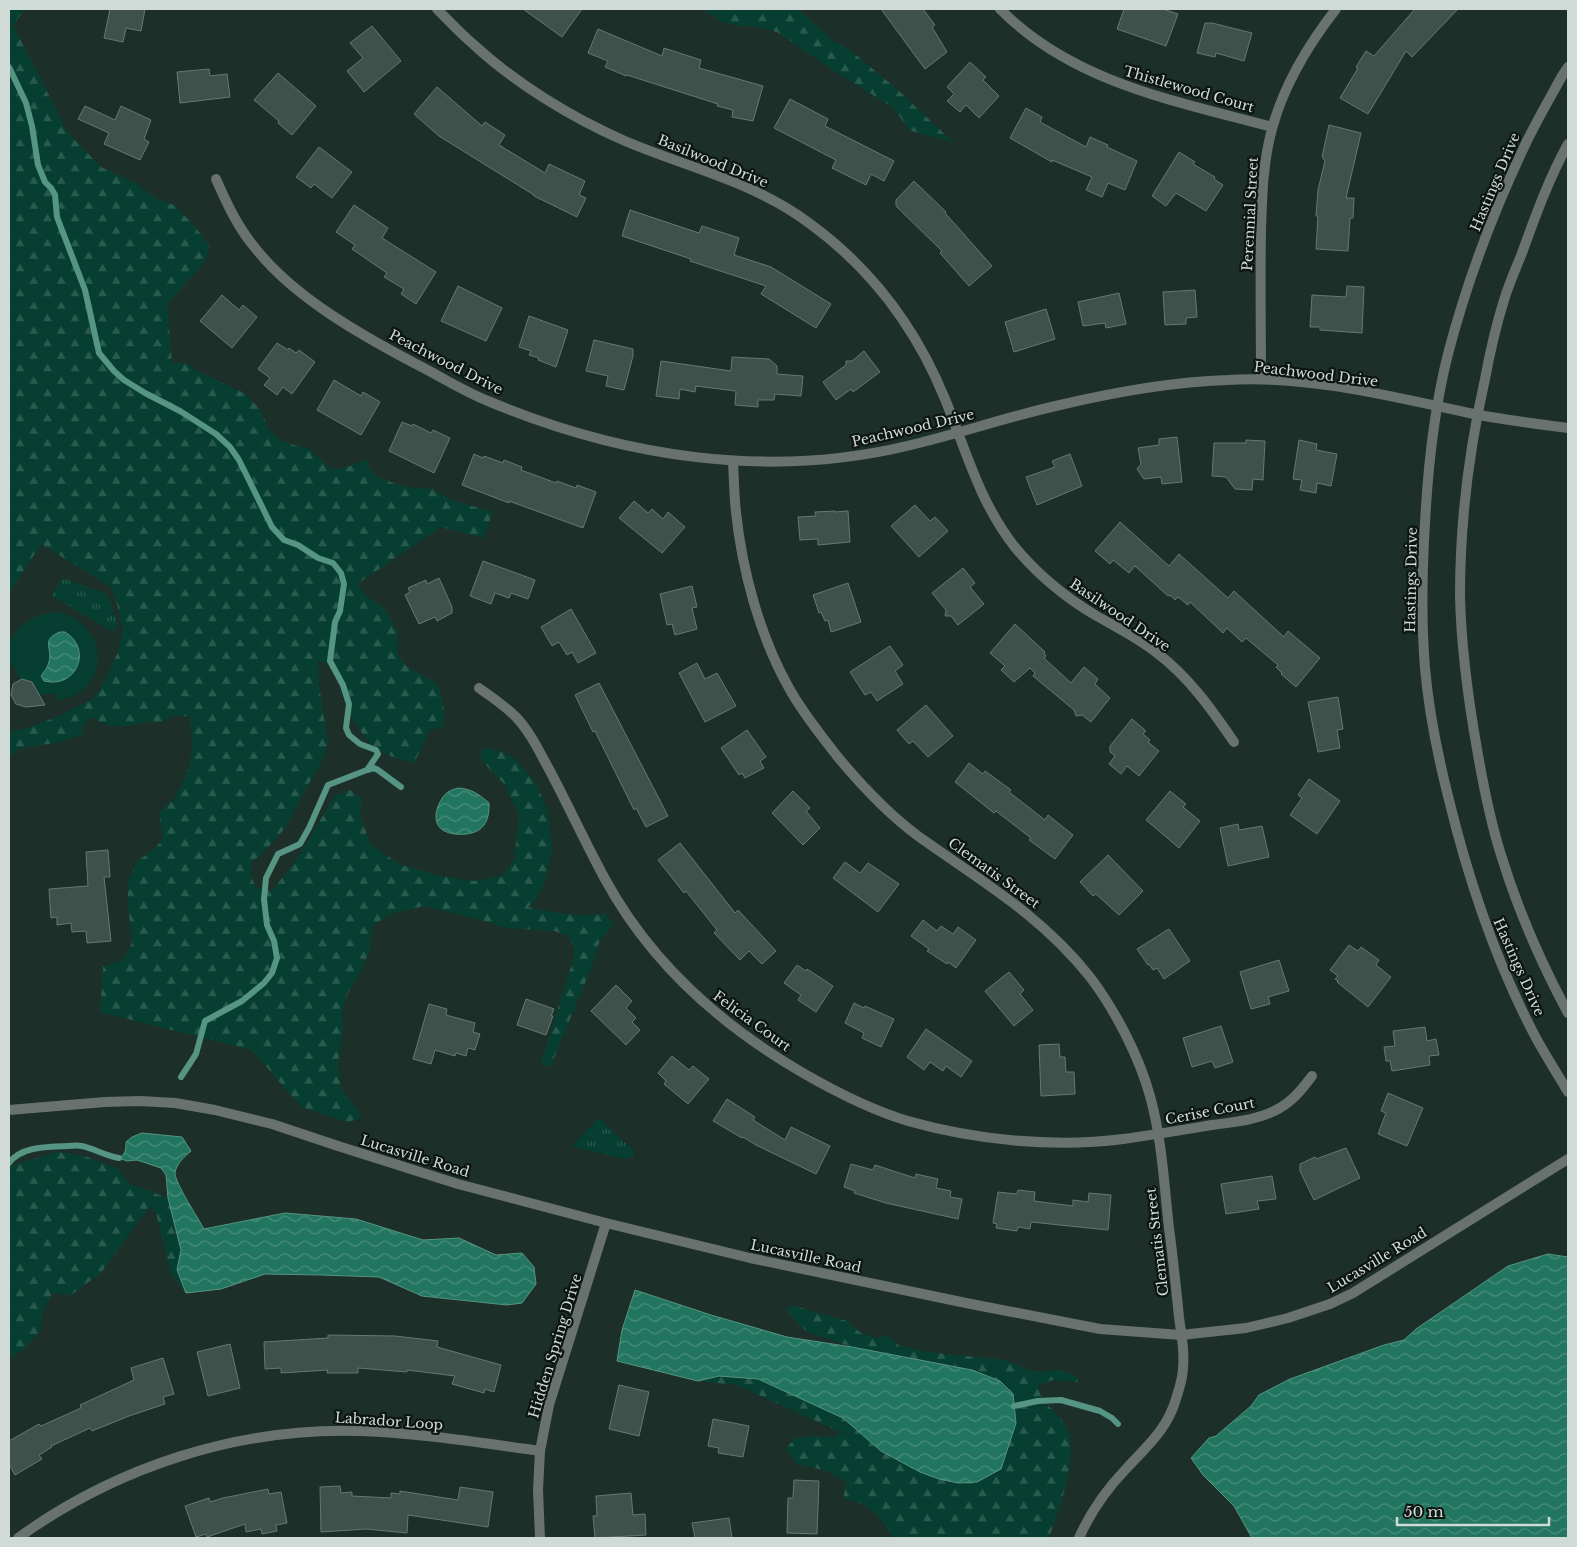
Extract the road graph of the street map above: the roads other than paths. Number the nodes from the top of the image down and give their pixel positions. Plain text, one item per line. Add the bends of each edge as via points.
1 (437, 9) edge
2 (1000, 9) edge
3 (1336, 9) edge
4 (1568, 68) edge
5 (1272, 127) junction
6 (1568, 144) edge
7 (216, 179) dead end
8 (1261, 379) junction
9 (1437, 406) junction
10 (1477, 414) junction
11 (1568, 428) edge
12 (958, 433) junction
13 (733, 461) junction
14 (479, 688) dead end
15 (1234, 742) dead end
16 (1568, 1013) edge
17 (1312, 1076) dead end
18 (1568, 1092) edge
19 (9, 1110) edge
20 (1158, 1134) junction
21 (1568, 1159) edge
22 (606, 1224) junction
23 (1181, 1335) junction
24 (540, 1451) junction
25 (18, 1538) edge
26 (540, 1538) edge
27 (1079, 1538) edge

1 - 12 street, Basilwood Drive via 474,46 566,110 626,141 741,184 807,220 839,246 886,296 911,332 932,370
2 - 5 street, Thistlewood Court via 1044,46 1086,70 1132,89
3 - 5 street, Perennial Street via 1312,40
4 - 9 street, Hastings Drive via 1527,142 1496,210 1466,292
5 - 8 street, Perennial Street via 1265,159 1262,199
6 - 10 street, Hastings Drive via 1504,299
7 - 13 street, Peachwood Drive via 234,218 273,269 300,293 403,357 485,400 559,428 622,446
8 - 9 street, Peachwood Drive via 1339,387
8 - 12 street, Peachwood Drive via 1174,383 1122,391
9 - 10 street, Peachwood Drive
9 - 18 street, Hastings Drive via 1428,471 1422,609 1431,716 1462,852 1482,915 1511,986
10 - 11 street, Peachwood Drive
10 - 16 street, Hastings Drive via 1462,535 1460,596 1474,730 1500,854 1521,914
12 - 13 street, Peachwood Drive via 855,456 799,462
12 - 15 street, Basilwood Drive via 990,511 1030,564 1092,614 1159,654 1187,681
13 - 20 street, Clematis Street via 744,563 757,612 789,688 819,734 883,807 915,834 1020,906 1091,978 1136,1056 1150,1095
14 - 20 street, Felicia Court via 517,718 534,741 606,880 630,920 666,965 699,999 779,1060 877,1110 908,1121 962,1133 1062,1142
17 - 20 street, Cerise Court via 1299,1093 1280,1108 1258,1118
19 - 22 street, Lucasville Road via 140,1101 216,1110 272,1124 458,1184
20 - 23 street, Clematis Street
21 - 23 street, Lucasville Road via 1354,1293 1330,1304 1246,1328
22 - 23 street, Lucasville Road via 974,1305 1100,1328
22 - 24 street, Hidden Spring Drive via 549,1405
23 - 27 street, Clematis Street via 1184,1370 1176,1402 1164,1426 1150,1446 1103,1496
24 - 25 street, Labrador Loop via 360,1431 275,1436 182,1455 134,1473 86,1495
24 - 26 street, Hidden Spring Drive

